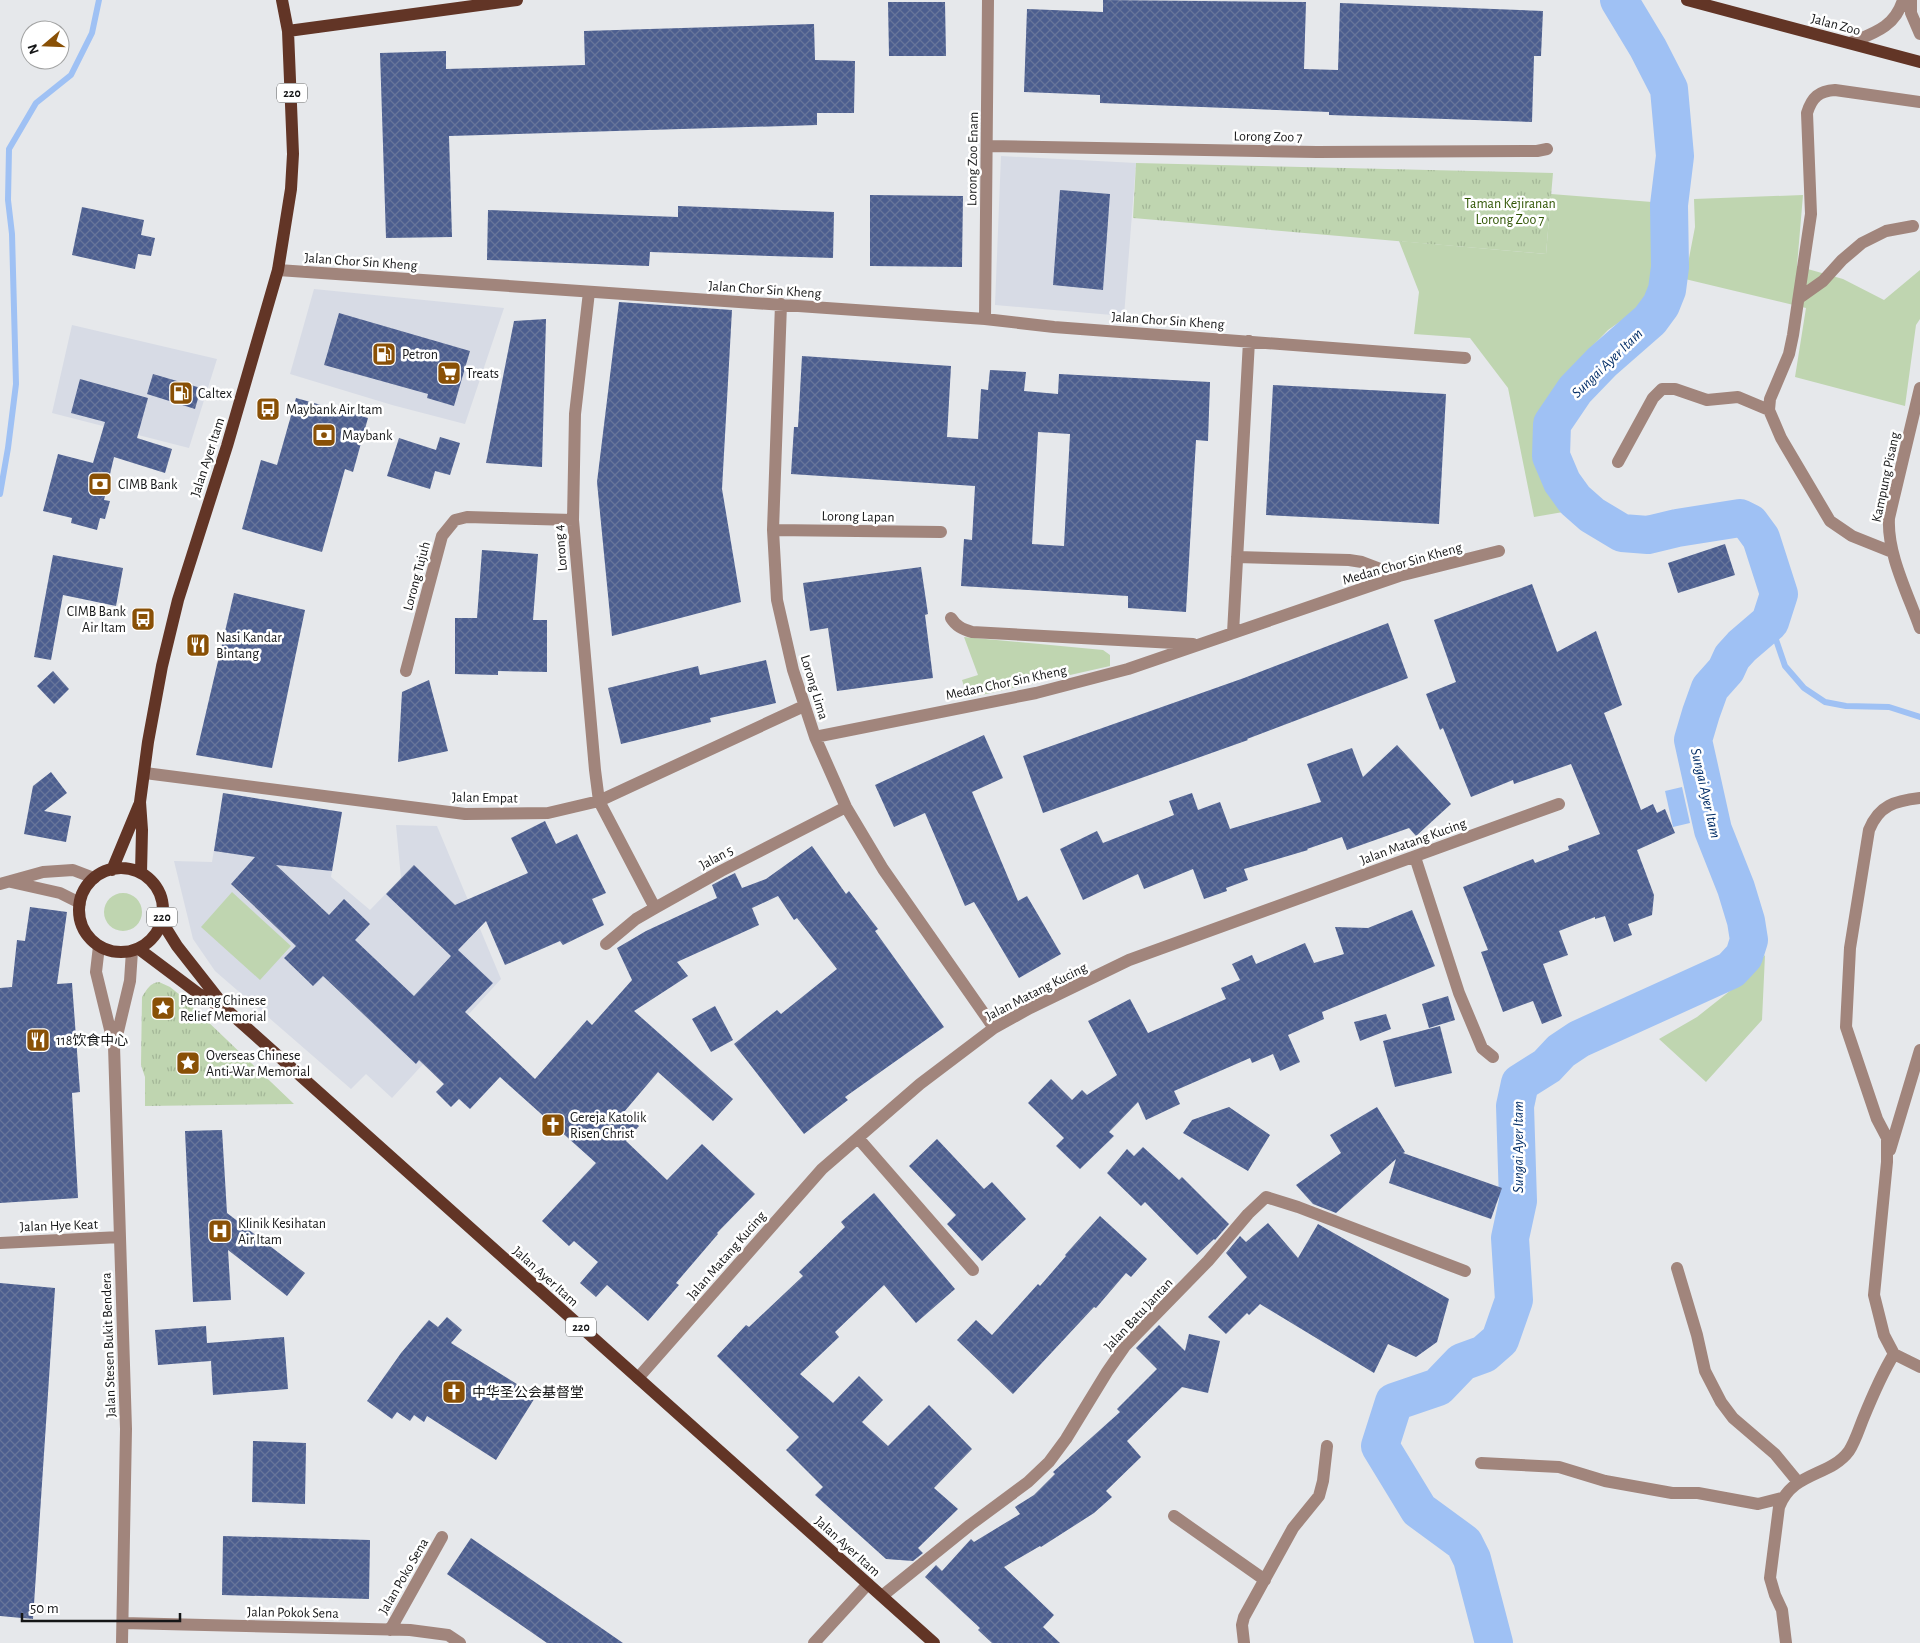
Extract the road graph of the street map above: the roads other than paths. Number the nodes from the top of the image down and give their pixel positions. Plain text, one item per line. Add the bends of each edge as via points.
1 (282, 0) edge
2 (517, 0) edge
3 (988, 0) edge
4 (1687, 0) edge
5 (1903, 0) edge
6 (1911, 0) edge
7 (288, 31) junction
8 (1920, 34) edge
9 (1850, 43) junction
10 (1920, 62) edge
11 (1920, 102) edge
12 (988, 146) junction
13 (1547, 148) dead end
14 (1913, 226) dead end
15 (278, 270) junction
16 (589, 292) junction
17 (1799, 298) junction
18 (781, 304) junction
19 (985, 319) junction
20 (1249, 341) junction
21 (1465, 358) dead end
22 (1920, 388) edge
23 (1769, 410) junction
24 (1618, 462) dead end
25 (573, 520) junction
26 (774, 530) junction
27 (942, 532) dead end
28 (1499, 551) dead end
29 (1892, 552) junction
30 (1237, 557) junction
31 (1398, 576) junction
32 (951, 618) dead end
33 (1920, 628) edge
34 (1233, 633) junction
35 (1200, 645) junction
36 (406, 670) dead end
37 (804, 706) junction
38 (815, 737) junction
39 (145, 773) junction
40 (1920, 798) edge
41 (599, 800) junction
42 (140, 802) junction
43 (1559, 804) dead end
44 (846, 807) junction
45 (1414, 857) junction
46 (112, 870) junction
47 (141, 873) junction
48 (94, 878) junction
49 (6, 883) edge
50 (80, 903) junction
51 (656, 908) junction
52 (162, 922) junction
53 (606, 944) dead end
54 (99, 946) junction
55 (135, 950) junction
56 (228, 1011) junction
57 (994, 1028) junction
58 (114, 1046) junction
59 (1920, 1050) edge
60 (1493, 1057) dead end
61 (858, 1138) junction
62 (1887, 1162) junction
63 (120, 1237) junction
64 (0, 1243) edge
65 (1677, 1268) dead end
66 (973, 1270) dead end
67 (1465, 1271) dead end
68 (1894, 1354) junction
69 (1920, 1367) edge
70 (638, 1378) junction
71 (1326, 1446) dead end
72 (1481, 1463) dead end
73 (1798, 1482) junction
74 (1782, 1498) junction
75 (1174, 1516) dead end
76 (442, 1537) dead end
77 (1266, 1580) junction
78 (868, 1584) junction
79 (882, 1596) junction
80 (123, 1623) junction
81 (390, 1630) junction
82 (122, 1643) edge
83 (460, 1643) edge
84 (814, 1643) edge
85 (934, 1643) edge
86 (1244, 1643) edge
87 (1786, 1643) edge

1 - 7 main road, Jalan Ayer Itam / 220
2 - 7 main road
3 - 12 street, Lorong Zoo Enam
4 - 9 main road, Jalan Zoo
5 - 9 street via 1899,13 1880,31
6 - 8 street via 1910,13
7 - 15 main road, Jalan Ayer Itam / 220 via 294,154
9 - 10 main road, Jalan Zoo
11 - 17 street via 1825,90 1810,103 1807,113 1811,214
12 - 13 street, Lorong Zoo 7 via 1317,152 1537,152
12 - 19 street, Lorong Zoo Enam
14 - 17 street via 1886,231 1862,243 1823,281
15 - 16 street, Jalan Chor Sin Kheng
15 - 39 main road, Jalan Ayer Itam / 220 via 178,600 162,666
16 - 18 street, Jalan Chor Sin Kheng
16 - 25 street, Lorong 4 via 575,414
17 - 23 street via 1789,354 1770,399
18 - 19 street, Jalan Chor Sin Kheng
18 - 26 street, Lorong Lima
19 - 20 street, Jalan Chor Sin Kheng
20 - 21 street, Jalan Chor Sin Kheng
20 - 30 street
22 - 29 street, Kampung Pisang via 1889,518
23 - 24 street via 1738,397 1707,400 1675,389 1662,389 1653,398
23 - 29 street via 1781,438 1830,520 1852,536
25 - 36 street, Lorong Tujuh via 467,517 455,520 442,536
25 - 41 street, Lorong 4
26 - 27 street, Lorong Lapan
26 - 37 street, Lorong Lima via 778,600
28 - 31 street, Medan Chor Sin Kheng
29 - 33 street, Kampung Pisang
30 - 31 street via 1349,560
30 - 34 street
31 - 34 street, Medan Chor Sin Kheng
32 - 35 street, Medan Chor Sin Kheng via 962,629 972,632
34 - 35 street, Medan Chor Sin Kheng
35 - 38 street, Medan Chor Sin Kheng via 1128,670 1036,693
37 - 38 street, Lorong Lima
37 - 41 street, Jalan Empat
38 - 44 street, Lorong Lima
39 - 41 street, Jalan Empat via 465,814 548,813
39 - 42 main road, Jalan Ayer Itam / 220
40 - 62 street via 1899,800 1873,819 1850,948 1846,1027 1877,1119 1887,1138
41 - 51 street
42 - 46 main road, Jalan Ayer Itam / 220
42 - 47 main road, Jalan Ayer Itam / 220
43 - 45 street, Jalan Matang Kucing
44 - 51 street, Jalan 5
44 - 57 street, Lorong Lima via 883,869
45 - 57 street, Jalan Matang Kucing via 1129,960
45 - 60 street via 1459,993 1482,1048
46 - 47 main road via 122,868
46 - 48 main road
47 - 52 main road, 220 via 159,894
48 - 49 street via 73,870 43,872
48 - 50 main road
49 - 50 street via 60,893
50 - 54 main road via 83,927
51 - 53 street, Jalan 5 via 636,919
52 - 55 main road, 220 via 149,942
52 - 56 main road, Jalan Ayer Itam / 220
54 - 55 main road via 120,952
54 - 58 street, Jalan Stesen Bukit Bendera via 96,972
55 - 56 main road, Jalan Ayer Itam / 220
55 - 58 street, Jalan Stesen Bukit Bendera
56 - 70 main road, Jalan Ayer Itam / 220
57 - 61 street, Jalan Matang Kucing via 920,1084
58 - 63 street, Jalan Stesen Bukit Bendera
59 - 62 street
61 - 66 street
61 - 70 street, Jalan Matang Kucing via 822,1169
62 - 68 street via 1874,1295 1884,1334
63 - 64 street, Jalan Hye Keat
63 - 80 street, Jalan Stesen Bukit Bendera via 126,1429
65 - 73 street via 1705,1371 1721,1402 1733,1418 1775,1454
67 - 79 street, Jalan Batu Jantan via 1266,1197 1125,1346 1050,1462
68 - 69 street
68 - 73 street via 1881,1375 1849,1451 1838,1462
70 - 78 main road, Jalan Ayer Itam / 220
71 - 77 street via 1319,1496 1293,1528
72 - 74 street via 1560,1467 1605,1481 1758,1504
73 - 74 street
74 - 87 street via 1770,1578 1782,1610
75 - 77 street
76 - 81 street, Jalan Poko Sena
77 - 86 street via 1244,1617
78 - 79 main road, Jalan Ayer Itam / 220
78 - 84 street
79 - 85 main road, Jalan Ayer Itam / 220
80 - 81 street, Jalan Pokok Sena
80 - 82 street, Jalan Stesen Bukit Bendera
81 - 83 street, Jalan Pokok Sena via 448,1635

